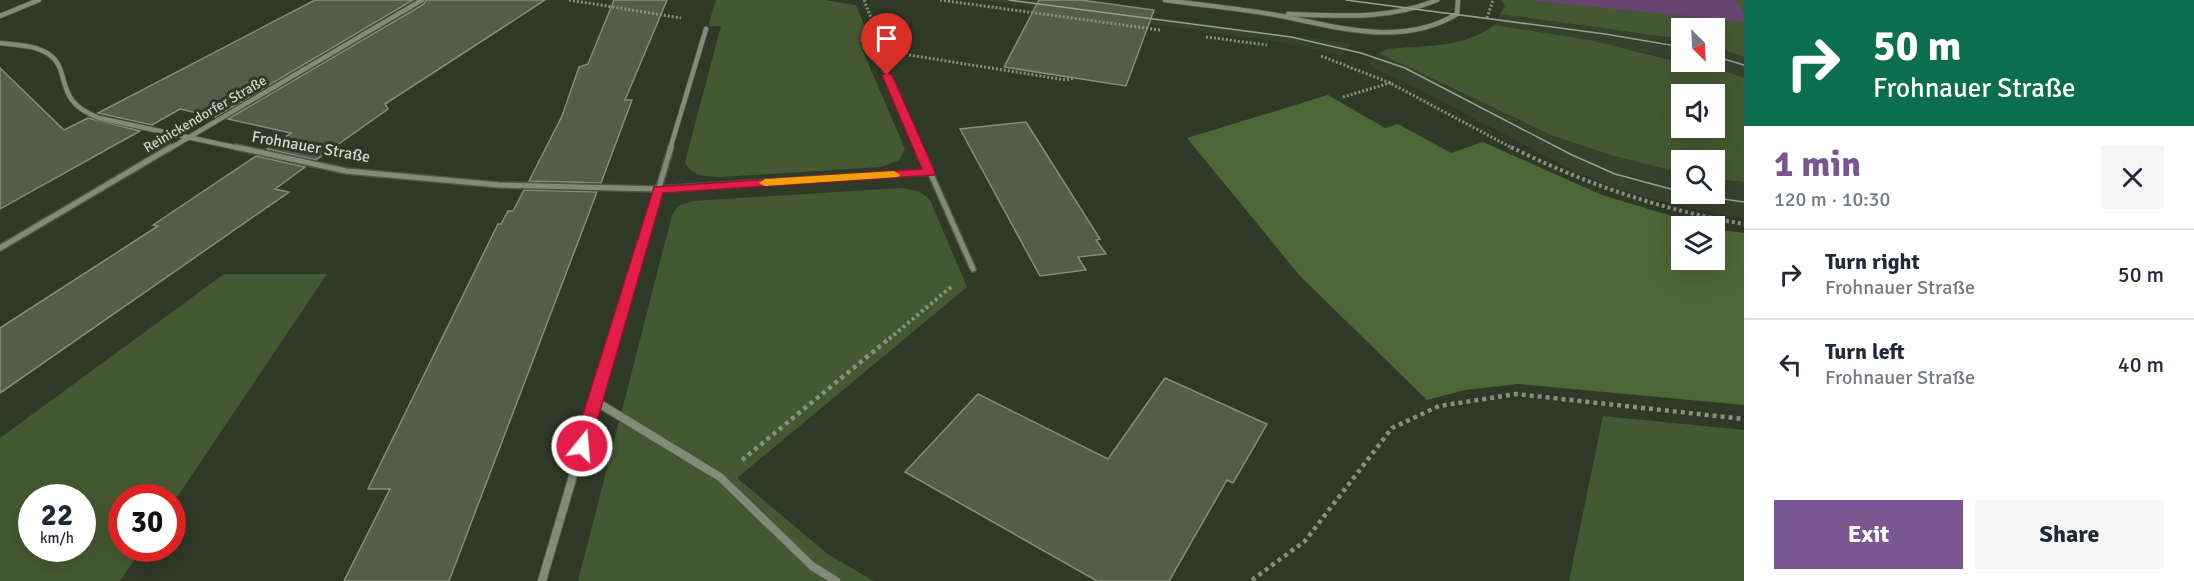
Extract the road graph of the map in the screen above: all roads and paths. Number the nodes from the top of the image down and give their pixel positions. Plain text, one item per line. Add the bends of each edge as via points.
1 (39, 0) edge
2 (422, 0) edge
3 (569, 0) edge
4 (940, 0) edge
5 (1165, 0) edge
6 (1437, 0) edge
7 (1458, 0) edge
8 (1493, 0) edge
9 (1492, 8) dead end
10 (1270, 14) junction
11 (0, 16) edge
12 (691, 20) dead end
13 (706, 29) dead end
14 (1163, 31) dead end
15 (1198, 36) dead end
16 (0, 43) edge
17 (1269, 45) dead end
18 (1314, 54) dead end
19 (908, 55) dead end
20 (879, 56) dead end
21 (1074, 78) dead end
22 (1393, 82) junction
23 (1343, 97) dead end
24 (187, 138) junction
25 (930, 172) junction
26 (658, 189) junction
27 (1744, 224) edge
28 (0, 248) edge
29 (973, 269) joint
30 (595, 401) junction
31 (1744, 419) edge
32 (720, 477) junction
33 (1252, 580) edge
34 (542, 581) edge
35 (836, 581) edge

1 - 11 street
2 - 24 street, Reinickendorfer Straße
3 - 12 path
4 - 14 path
5 - 10 street
6 - 10 street via 1416,9 1378,15
7 - 10 street via 1456,14 1445,24 1397,33 1357,32
8 - 9 path
13 - 26 street
15 - 17 path
16 - 24 street, Frohnauer Straße via 49,54 58,63 69,98 80,109 99,118
18 - 22 path
19 - 21 path via 1066,80
20 - 25 street
22 - 23 path
22 - 27 path via 1535,160 1616,194
24 - 26 street, Frohnauer Straße via 346,171 416,179 577,189
24 - 28 street, Reinickendorfer Straße
25 - 26 street, Frohnauer Straße
25 - 29 street
26 - 30 street
29 - 32 path
30 - 32 street
30 - 34 street
31 - 33 path via 1516,394 1439,406 1392,428 1305,541
32 - 35 street via 812,566

